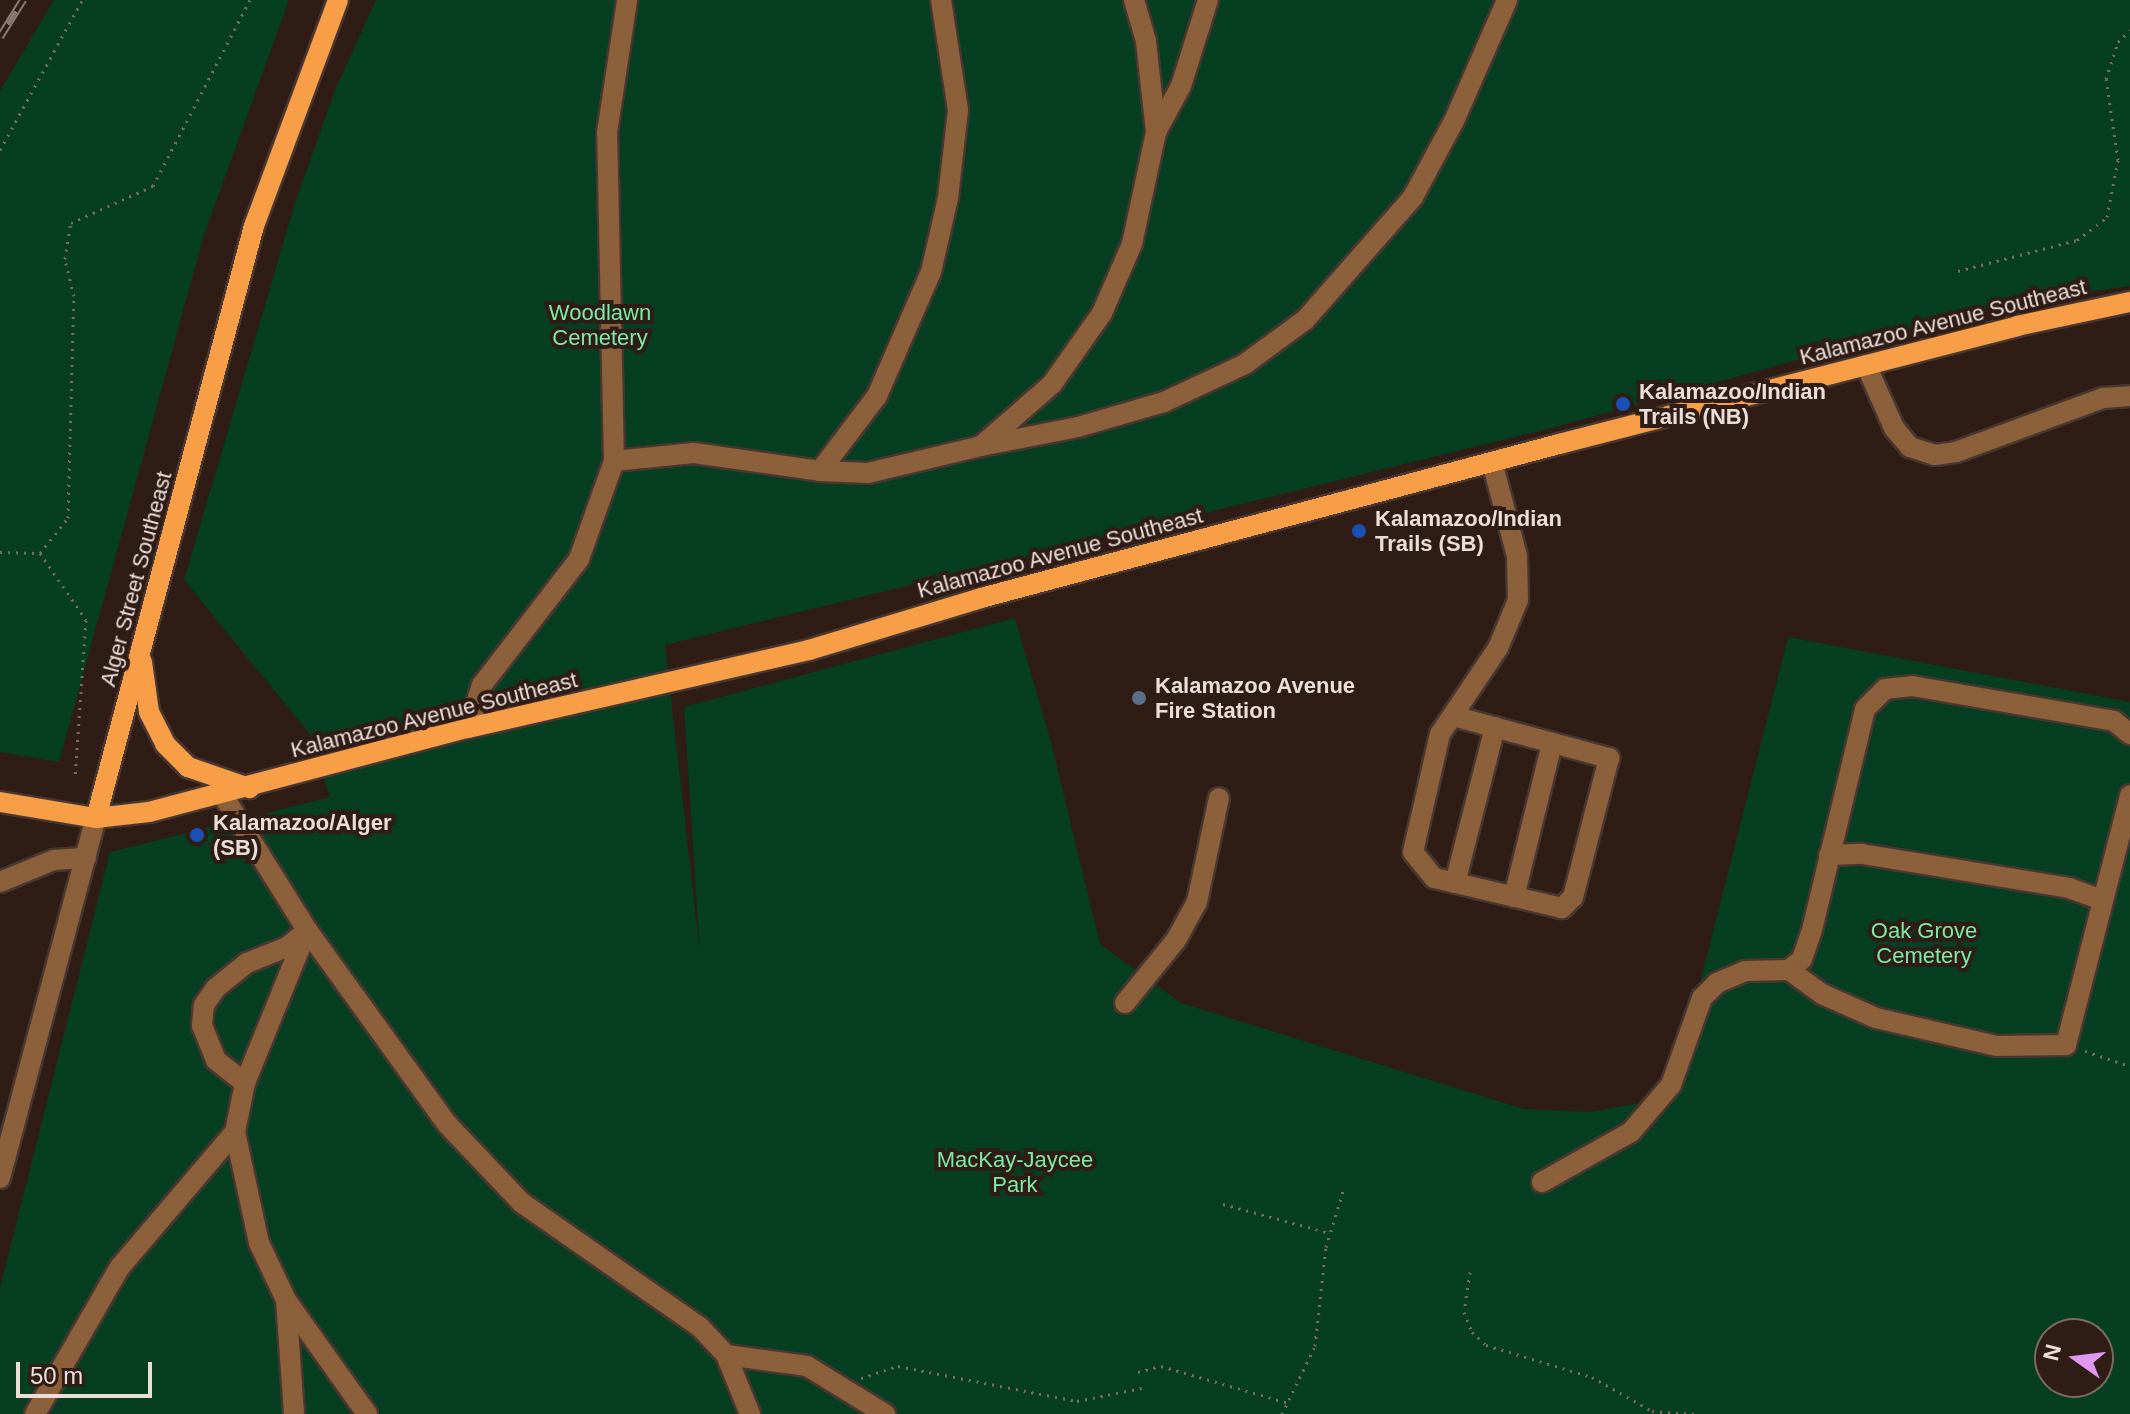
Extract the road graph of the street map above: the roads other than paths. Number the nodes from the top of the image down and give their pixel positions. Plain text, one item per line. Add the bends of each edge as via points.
1 (338, 0) edge
2 (627, 0) edge
3 (941, 0) edge
4 (1134, 0) edge
5 (1208, 0) edge
6 (1507, 0) edge
7 (1156, 132) junction
8 (2130, 302) edge
9 (1866, 365) junction
10 (2130, 396) edge
11 (981, 446) junction
12 (614, 461) junction
13 (1492, 462) junction
14 (820, 471) junction
15 (141, 652) junction
16 (1453, 716) junction
17 (1495, 727) junction
18 (468, 728) junction
19 (2130, 734) edge
20 (1552, 743) junction
21 (249, 788) junction
22 (222, 794) junction
23 (2130, 795) edge
24 (1219, 798) dead end
25 (0, 802) edge
26 (96, 818) junction
27 (1829, 855) junction
28 (86, 858) junction
29 (0, 882) edge
30 (1455, 883) junction
31 (1514, 897) junction
32 (2099, 899) junction
33 (307, 930) junction
34 (1789, 970) junction
35 (1125, 1003) dead end
36 (245, 1083) junction
37 (235, 1132) junction
38 (0, 1178) edge
39 (1542, 1182) dead end
40 (286, 1300) junction
41 (726, 1355) junction
42 (35, 1414) edge
43 (294, 1414) edge
44 (367, 1414) edge
45 (750, 1414) edge
46 (885, 1414) edge

1 - 15 main road, Alger Street Southeast via 254,226
2 - 12 street via 607,133
3 - 14 street via 958,110 948,198 931,272 877,396
4 - 7 street via 1146,41
5 - 7 street via 1181,86
6 - 11 street via 1454,121 1413,197 1305,320 1245,364 1164,402 1078,427
7 - 11 street via 1132,244 1102,313 1052,384
8 - 9 main road, Kalamazoo Avenue Southeast
9 - 10 street via 1894,428 1910,447 1935,455 2103,398
9 - 13 main road, Kalamazoo Avenue Southeast
11 - 14 street via 868,473
12 - 14 street via 694,453
12 - 18 street via 579,559 482,685
13 - 16 street via 1517,556 1518,600 1498,648
13 - 18 main road, Kalamazoo Avenue Southeast via 981,598 809,650
15 - 21 main road via 149,712 165,744 188,767
15 - 26 main road, Alger Street Southeast
16 - 17 street
16 - 30 street via 1440,734 1413,852 1434,878
17 - 20 street
17 - 30 street
18 - 21 main road, Kalamazoo Avenue Southeast
19 - 27 street via 2114,721 1912,686 1885,689 1865,709
20 - 31 street
20 - 31 street via 1609,758 1573,897 1562,908
21 - 22 main road, Kalamazoo Avenue Southeast
22 - 26 main road, Kalamazoo Avenue Southeast via 149,812
22 - 33 street
23 - 32 street
24 - 35 street via 1197,902 1176,940
25 - 26 main road, Kalamazoo Avenue Southeast
26 - 28 street, Alger Street Southeast
27 - 32 street via 1921,863 2069,888
27 - 34 street via 1802,959
28 - 29 street via 54,860
28 - 38 street, Alger Street Southeast
30 - 31 street
32 - 34 street via 2066,1045 1997,1046 1876,1018 1822,994
33 - 36 street
33 - 36 street via 287,947 247,963 204,1005 202,1026 216,1060
33 - 41 street via 447,1124 522,1203 700,1327
34 - 39 street via 1745,971 1717,983 1702,998 1671,1085 1631,1132
36 - 37 street
37 - 40 street via 259,1243
37 - 42 street via 120,1267
40 - 43 street
40 - 44 street
41 - 45 street
41 - 46 street via 807,1366

